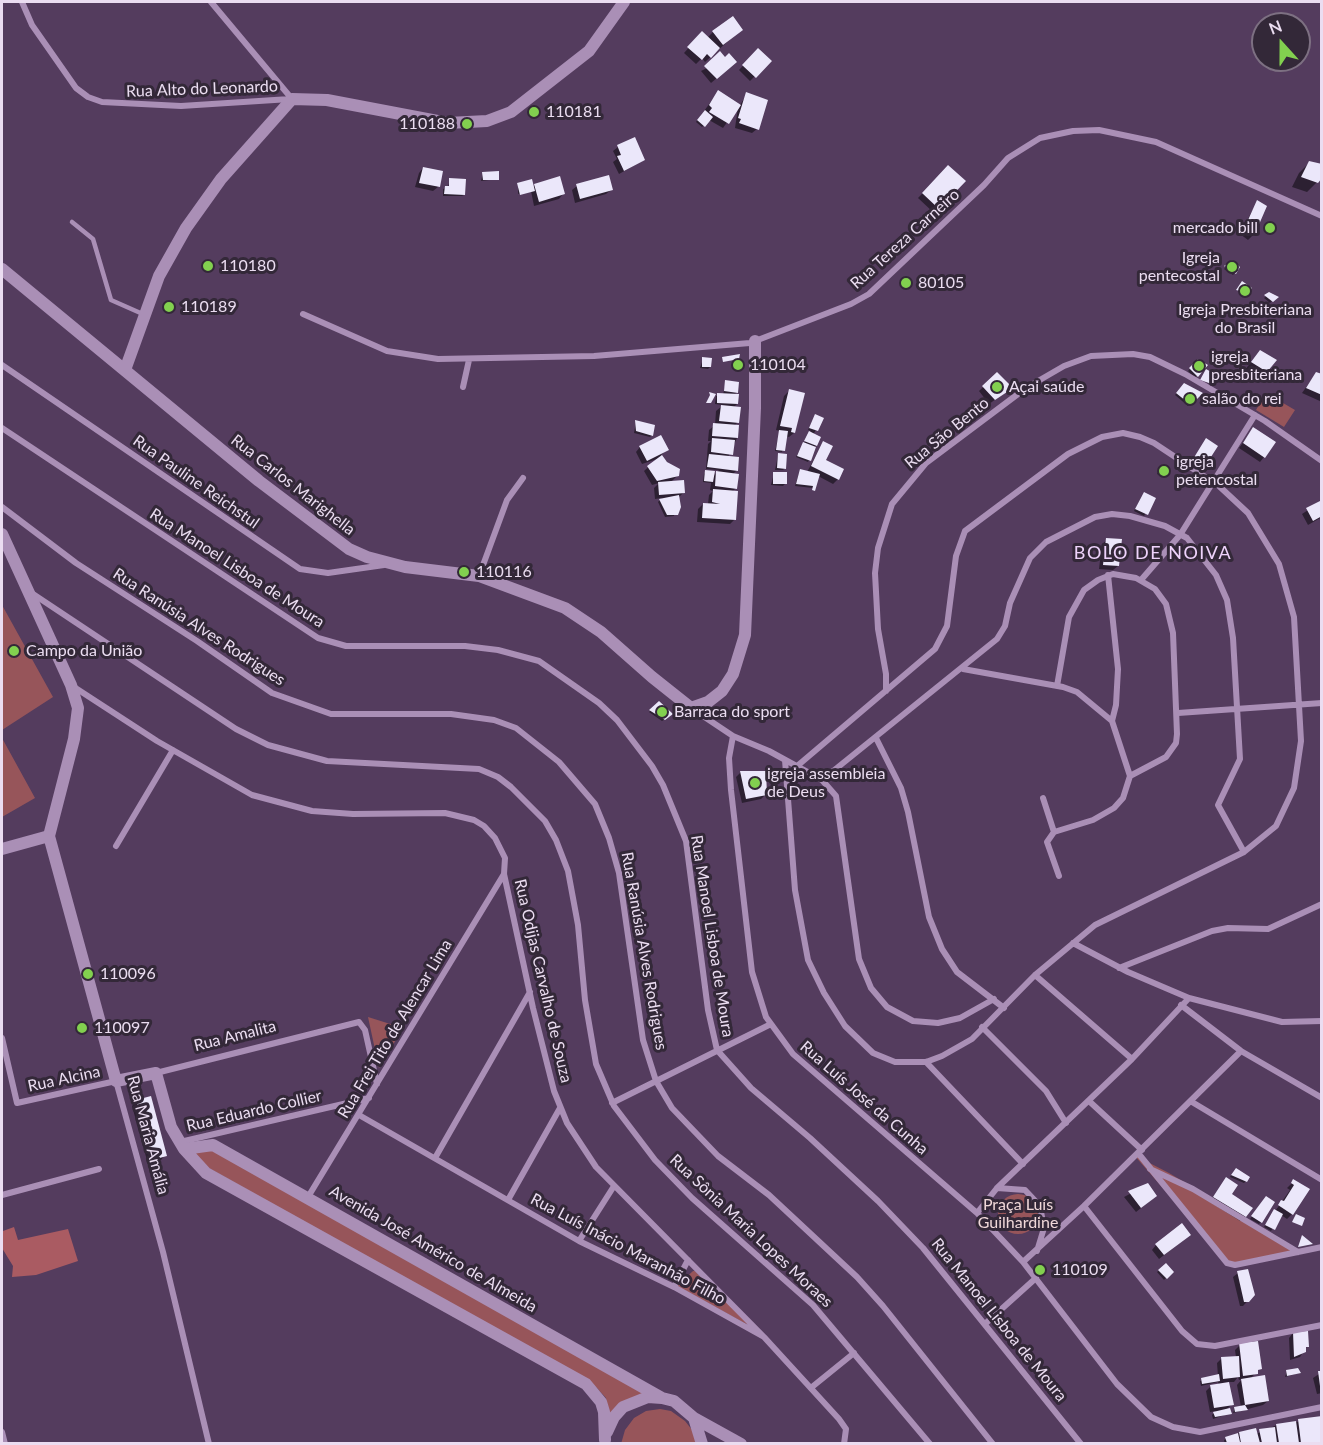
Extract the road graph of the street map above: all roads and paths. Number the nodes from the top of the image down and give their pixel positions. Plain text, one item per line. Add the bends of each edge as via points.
1 (22, 2) edge
2 (211, 2) edge
3 (624, 2) edge
4 (292, 99) junction
5 (1322, 216) edge
6 (72, 222) dead end
7 (2, 269) edge
8 (303, 314) dead end
9 (145, 315) junction
10 (756, 341) junction
11 (469, 360) junction
12 (2, 365) edge
13 (125, 370) junction
14 (464, 387) dead end
15 (1254, 415) junction
16 (2, 428) edge
17 (1322, 461) edge
18 (523, 478) dead end
19 (1211, 481) junction
20 (2, 507) edge
21 (2, 534) edge
22 (1180, 535) junction
23 (390, 563) junction
24 (1108, 575) junction
25 (479, 576) junction
26 (1141, 580) junction
27 (27, 590) junction
28 (963, 669) junction
29 (71, 685) junction
30 (1057, 686) junction
31 (886, 691) junction
32 (1322, 703) edge
33 (1298, 705) junction
34 (692, 708) junction
35 (1239, 710) junction
36 (1178, 713) junction
37 (1112, 721) junction
38 (733, 736) junction
39 (876, 738) junction
40 (173, 750) junction
41 (784, 760) junction
42 (796, 767) junction
43 (1131, 776) junction
44 (822, 780) junction
45 (1043, 798) dead end
46 (1054, 832) junction
47 (49, 836) junction
48 (117, 846) dead end
49 (2, 849) edge
50 (1244, 852) junction
51 (504, 874) junction
52 (1059, 876) dead end
53 (1322, 904) edge
54 (1073, 943) junction
55 (1119, 968) junction
56 (1035, 975) junction
57 (530, 992) junction
58 (1189, 998) junction
59 (994, 999) junction
60 (1181, 1005) junction
61 (1004, 1008) junction
62 (1322, 1021) edge
63 (771, 1024) junction
64 (982, 1027) junction
65 (2, 1038) edge
66 (717, 1050) junction
67 (1241, 1051) junction
68 (1132, 1059) junction
69 (926, 1062) junction
70 (156, 1073) junction
71 (116, 1081) junction
72 (656, 1081) junction
73 (377, 1084) junction
74 (369, 1098) junction
75 (1322, 1098) edge
76 (1089, 1101) junction
77 (1192, 1102) junction
78 (612, 1103) junction
79 (560, 1108) junction
80 (359, 1115) junction
81 (1066, 1123) junction
82 (182, 1146) junction
83 (1140, 1151) junction
84 (435, 1158) junction
85 (1023, 1164) junction
86 (99, 1169) dead end
87 (1149, 1169) junction
88 (1322, 1180) edge
89 (614, 1186) junction
90 (997, 1188) junction
91 (2, 1195) edge
92 (308, 1197) junction
93 (508, 1200) junction
94 (1084, 1206) junction
95 (977, 1213) junction
96 (579, 1241) junction
97 (1322, 1247) edge
98 (1037, 1251) junction
99 (1298, 1252) junction
100 (688, 1260) junction
101 (1023, 1262) junction
102 (1036, 1278) junction
103 (674, 1287) junction
104 (986, 1323) junction
105 (1322, 1325) edge
106 (764, 1337) junction
107 (854, 1353) junction
108 (812, 1387) junction
109 (662, 1398) junction
110 (1322, 1407) edge
111 (694, 1418) junction
112 (2, 1432) edge
113 (605, 1442) edge
114 (5, 1443) edge
115 (209, 1443) edge
116 (702, 1443) edge
117 (741, 1443) edge
118 (843, 1443) edge
119 (930, 1443) edge
120 (993, 1443) edge
121 (1081, 1443) edge

1 - 4 street, Rua Alto do Leonardo via 32,25 76,88 88,97 102,102 181,105
2 - 4 street
3 - 4 street via 589,51 511,112 487,121 448,123 344,103
4 - 9 street via 201,206 165,264
5 - 10 street, Rua Tereza Carneiro via 1155,142 1099,130 1050,136 1027,144 1008,158 869,294
6 - 9 lane via 93,239 111,300
7 - 13 street, Rua Carlos Marighella
8 - 11 street, Rua Tereza Carneiro via 387,351 411,357
9 - 13 street
10 - 11 street, Rua Tereza Carneiro via 594,356
10 - 34 street via 745,635 733,674 722,692
11 - 14 street
12 - 23 street, Rua Pauline Reichstul via 300,569 328,573
13 - 23 street, Rua Carlos Marighella via 323,532 357,554
15 - 17 street, Rua São Bento
15 - 19 street
15 - 31 street, Rua São Bento via 1166,364 1133,354 1091,356 1076,361 994,411 916,472 888,513 875,573
16 - 66 street, Rua Manoel Lisboa de Moura via 318,638 346,646 465,646 498,650 539,661 599,703 652,766 686,841 708,1011
18 - 25 street via 507,500
19 - 22 street
19 - 31 street via 1154,443 1123,433 1102,437 1068,454 965,531 956,556 951,605 942,637 926,658
19 - 33 street via 1248,513 1279,564 1294,617
20 - 72 street, Rua Ranúsia Alves Rodrigues via 75,563 272,693 330,714 483,717 516,728 540,745 586,791 609,838 621,884 643,1040
21 - 27 street
22 - 26 street
22 - 28 street via 1166,526 1112,514 1083,522 1046,542 1030,558 997,639
22 - 35 street via 1206,560 1227,600
23 - 25 street, Rua Carlos Marighella
24 - 26 street
24 - 30 street via 1084,590 1074,604
24 - 37 street via 1118,669
25 - 34 street, Rua Carlos Marighella via 556,604 583,619
26 - 36 street via 1161,596 1169,612
27 - 29 street
27 - 78 street, Rua Sônia Maria Lopes Moraes via 236,729 268,745 327,761 479,769 511,787 545,821 568,871 596,1064
28 - 30 street
28 - 39 street
29 - 40 street, Rua Odijas Carvalho de Souza
29 - 47 street via 78,708 77,727
30 - 37 street via 1077,692
31 - 42 street
32 - 33 street
33 - 35 street
33 - 50 street via 1300,741 1294,788 1276,826
34 - 38 street, Rua Carlos Marighella
35 - 36 street
35 - 50 street via 1239,759 1218,805
36 - 43 street via 1171,751 1158,763
37 - 43 street
38 - 41 street, Rua Carlos Marighella
38 - 63 street, Rua Luís José da Cunha via 729,758 731,790 752,972
39 - 44 street
39 - 59 street via 896,776 908,812 934,934 957,972
40 - 48 street
40 - 51 street, Rua Odijas Carvalho de Souza via 252,795 299,809 353,814 445,813 474,820 490,832 501,850
41 - 42 street, Rua Carlos Marighella
41 - 69 street via 795,890 808,960 845,1026 873,1053 895,1062
42 - 44 street, Rua Carlos Marighella
43 - 46 street via 1123,798 1114,808 1093,820
44 - 59 street via 836,796 859,959 876,996 899,1015 926,1023 960,1018
45 - 46 street
46 - 52 street via 1047,842
47 - 49 street
47 - 71 street, Rua Maria Amália
50 - 54 street via 1106,919
51 - 57 street, Rua Odijas Carvalho de Souza
51 - 73 street, Rua Frei Tito de Alencar Lima
53 - 55 street via 1268,929 1212,931
54 - 55 street
54 - 56 street
55 - 58 street
56 - 61 street
56 - 68 street
57 - 79 street, Rua Odijas Carvalho de Souza
57 - 84 street
58 - 60 street
58 - 62 street via 1282,1022
59 - 61 street
60 - 67 street
60 - 68 street
61 - 64 street
63 - 66 street
63 - 95 street, Rua Luís José da Cunha via 813,1074
64 - 69 street via 960,1047
64 - 81 street via 1046,1091
65 - 71 street, Rua Alcina via 16,1103
66 - 72 street
66 - 104 street, Rua Manoel Lisboa de Moura via 751,1088 878,1201
67 - 75 street
67 - 77 street
68 - 76 street
69 - 85 street
70 - 71 street, Rua Amalita
70 - 73 street, Rua Amalita via 361,1022
70 - 82 street via 166,1118
71 - 115 street, Rua Maria Amália
72 - 78 street
72 - 120 street, Rua Ranúsia Alves Rodrigues via 672,1108 711,1149 769,1195 857,1277
73 - 74 street, Rua Frei Tito de Alencar Lima
74 - 80 street, Rua Frei Tito de Alencar Lima
74 - 82 street, Rua Eduardo Collier
76 - 81 street
76 - 83 street
77 - 83 street
77 - 88 street
78 - 107 street, Rua Sônia Maria Lopes Moraes via 655,1160 813,1305
79 - 89 street, Rua Odijas Carvalho de Souza via 586,1154
79 - 93 street
80 - 84 street, Rua Luís Inácio Maranhão Filho
80 - 92 street, Rua Frei Tito de Alencar Lima
81 - 85 street
82 - 92 street, Avenida José Américo de Almeida via 213,1145
82 - 113 street via 200,1168 218,1180 585,1384 601,1402
83 - 87 street
83 - 94 street
84 - 93 street, Rua Luís Inácio Maranhão Filho
85 - 90 street
86 - 91 street
87 - 99 street via 1193,1189
87 - 99 street via 1227,1263 1235,1265
89 - 96 street
89 - 100 street, Rua Odijas Carvalho de Souza
90 - 95 street
90 - 98 street via 1025,1191 1040,1206 1044,1228
92 - 109 street, Avenida José Américo de Almeida
93 - 96 street, Rua Luís Inácio Maranhão Filho
94 - 98 street
94 - 105 street via 1182,1331 1197,1344 1215,1346
95 - 101 street, Rua Luís José da Cunha
96 - 103 street, Rua Luís Inácio Maranhão Filho
97 - 99 street
98 - 101 street
100 - 103 street
100 - 106 street, Rua Odijas Carvalho de Souza
101 - 102 street, Rua Luís José da Cunha
102 - 104 street
102 - 110 street, Rua Luís José da Cunha via 1117,1384 1158,1421 1200,1432
103 - 106 street, Rua Luís Inácio Maranhão Filho
104 - 121 street, Rua Manoel Lisboa de Moura
106 - 108 street, Rua Luís Inácio Maranhão Filho
107 - 108 street
107 - 119 street, Rua Sônia Maria Lopes Moraes
108 - 118 street, Rua Luís Inácio Maranhão Filho via 846,1429
109 - 111 street, Avenida José Américo de Almeida via 674,1401
109 - 113 street via 648,1397 623,1407 611,1423
111 - 116 street
111 - 117 street
112 - 114 street

